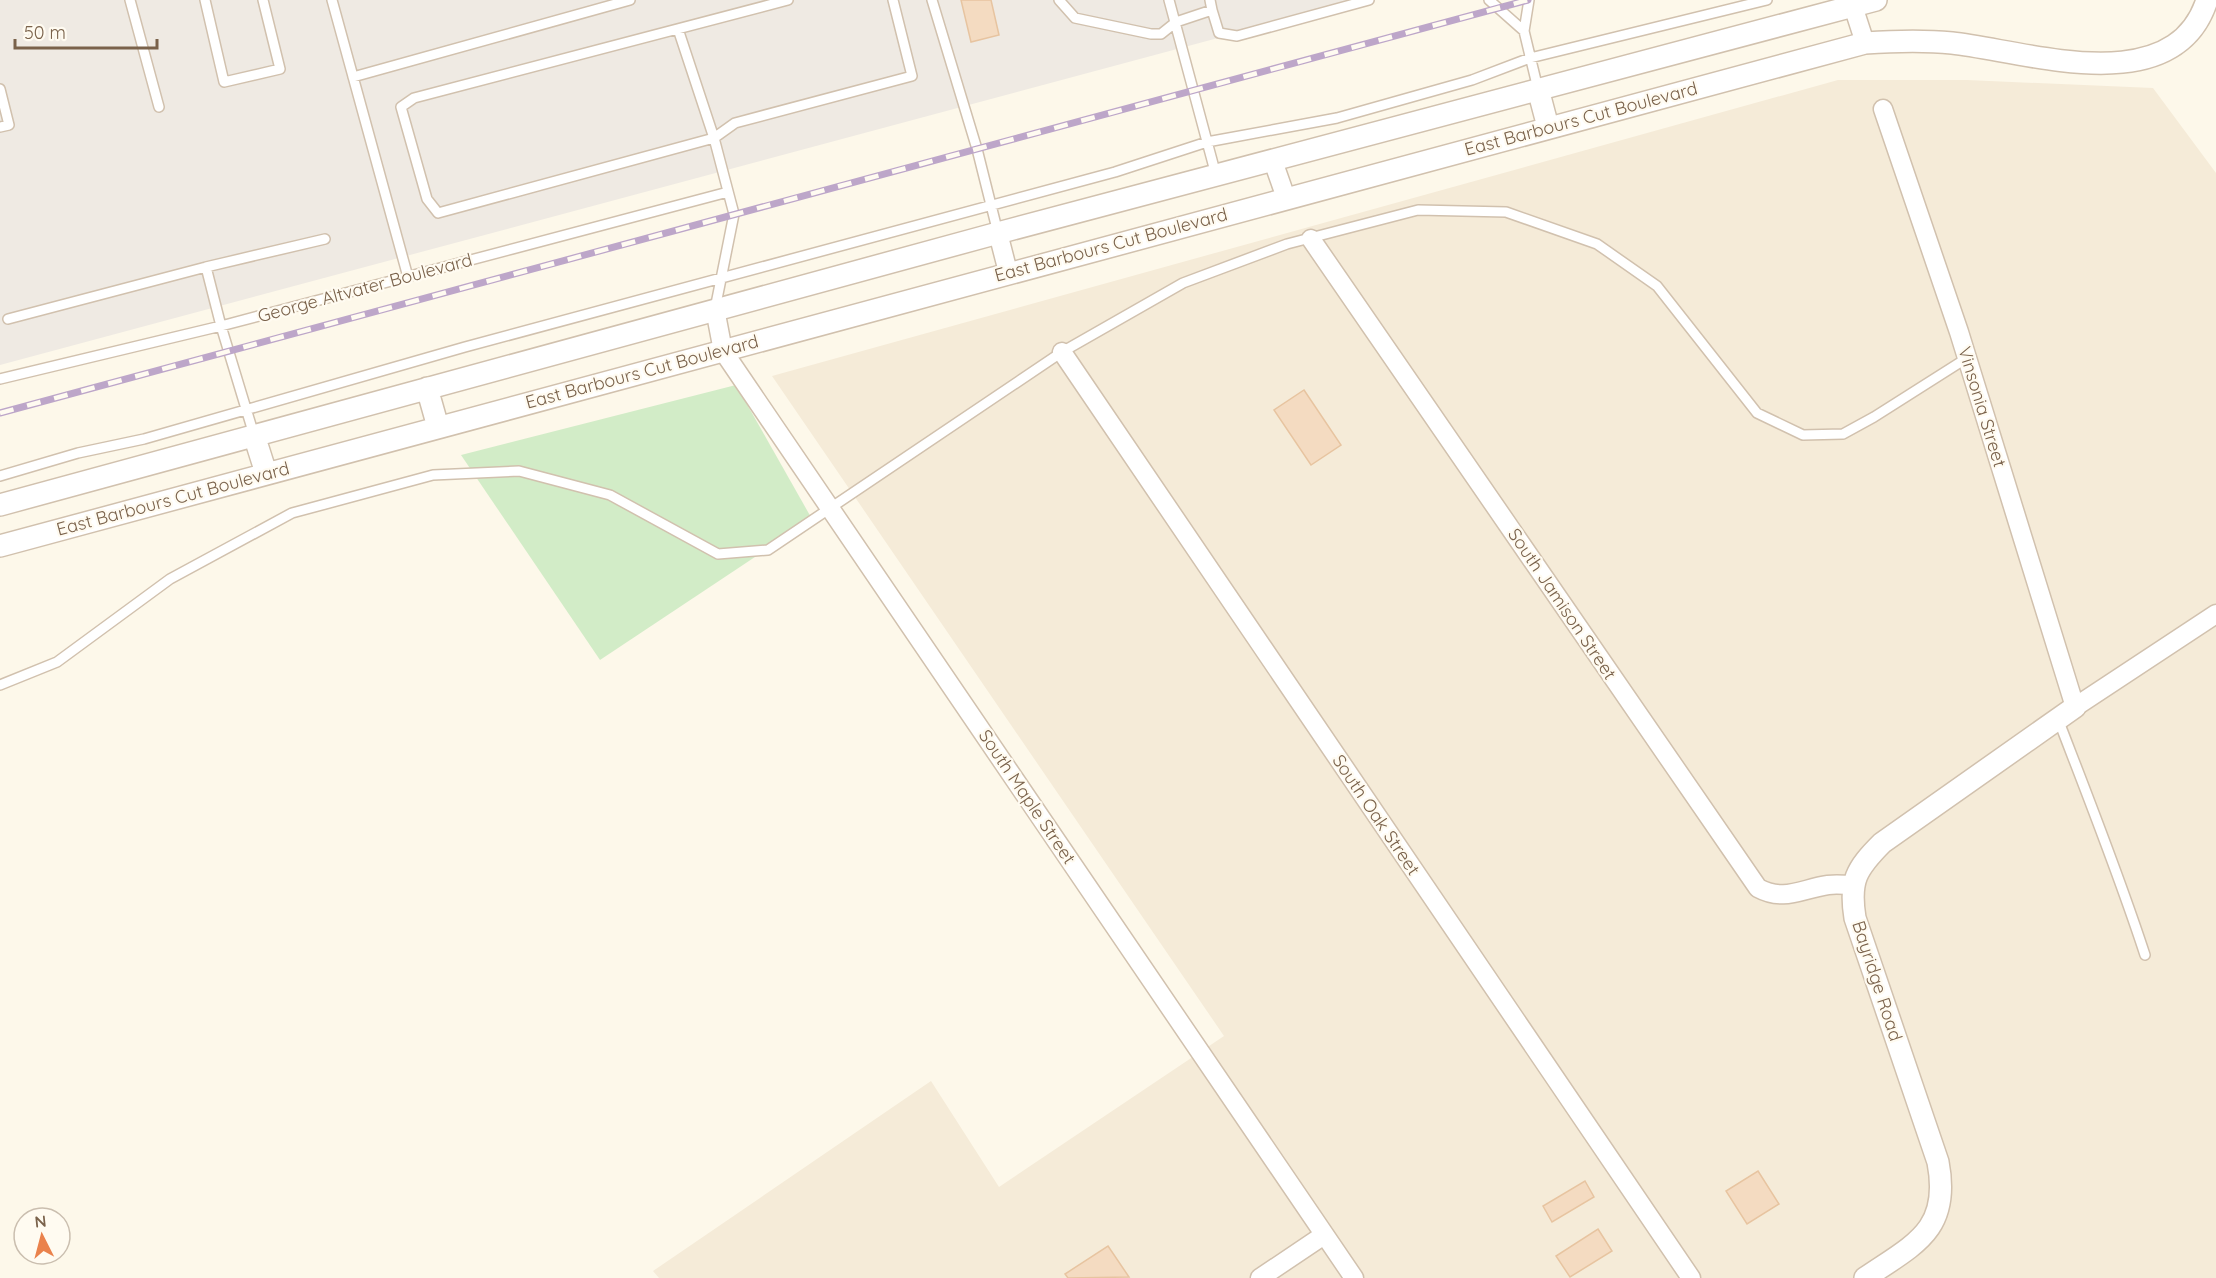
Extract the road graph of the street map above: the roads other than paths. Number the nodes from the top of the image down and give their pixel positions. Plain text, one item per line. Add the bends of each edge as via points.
1 (130, 0) edge
2 (205, 0) edge
3 (263, 0) edge
4 (332, 0) edge
5 (630, 0) edge
6 (788, 0) edge
7 (893, 0) edge
8 (932, 0) edge
9 (1059, 0) edge
10 (1169, 0) edge
11 (1369, 0) edge
12 (1488, 0) edge
13 (1529, 0) edge
14 (1767, 0) edge
15 (1876, 0) edge
16 (2209, 1) edge
17 (1211, 5) edge
18 (1853, 6) junction
19 (1176, 22) junction
20 (678, 29) junction
21 (1524, 31) junction
22 (1865, 43) junction
23 (1530, 58) junction
24 (353, 77) junction
25 (0, 89) edge
26 (1538, 89) junction
27 (159, 107) dead end
28 (1883, 109) dead end
29 (1548, 127) junction
30 (0, 128) edge
31 (714, 138) junction
32 (1207, 142) junction
33 (1273, 161) junction
34 (1216, 176) junction
35 (728, 192) junction
36 (1286, 198) junction
37 (991, 206) junction
38 (998, 233) junction
39 (325, 239) dead end
40 (1311, 239) junction
41 (206, 267) junction
42 (1008, 272) junction
43 (408, 277) junction
44 (723, 278) junction
45 (715, 309) junction
46 (8, 319) dead end
47 (221, 326) junction
48 (723, 351) junction
49 (1062, 352) junction
50 (1967, 358) junction
51 (0, 379) edge
52 (427, 388) junction
53 (247, 410) junction
54 (438, 427) junction
55 (254, 435) junction
56 (266, 473) junction
57 (0, 476) edge
58 (0, 505) edge
59 (830, 507) junction
60 (0, 546) edge
61 (2216, 614) edge
62 (0, 685) edge
63 (2066, 713) junction
64 (1853, 885) junction
65 (2145, 955) dead end
66 (1324, 1234) junction
67 (1260, 1278) edge
68 (1354, 1278) edge
69 (1691, 1278) edge
70 (1865, 1278) edge

1 - 27 lane
2 - 3 lane via 224,82 280,69
4 - 24 lane
5 - 24 lane
6 - 20 lane
7 - 31 lane via 912,76 735,123
8 - 37 lane
9 - 19 lane via 1075,18 1150,34 1161,34
10 - 19 lane
11 - 17 lane via 1237,36 1219,33
12 - 21 lane
13 - 21 lane
14 - 23 lane
15 - 18 street
16 - 22 street, East Barbours Cut Boulevard via 2192,31 2165,49 2103,64 1953,43
17 - 19 lane
18 - 22 street
18 - 26 street
19 - 32 lane
20 - 31 lane
20 - 31 lane via 414,98 400,107 427,199 438,213
21 - 23 lane
22 - 29 street, East Barbours Cut Boulevard
23 - 26 lane
23 - 32 lane via 1472,80 1337,118
24 - 43 lane
25 - 30 lane via 9,125
26 - 29 street
26 - 33 street
28 - 50 street, Vinsonia Street
29 - 36 street, East Barbours Cut Boulevard
31 - 35 lane
32 - 34 lane
32 - 37 lane
33 - 34 street
33 - 36 street
34 - 38 street
35 - 43 lane, George Altvater Boulevard
35 - 44 lane via 734,223
36 - 42 street, East Barbours Cut Boulevard
37 - 38 lane
37 - 44 lane
38 - 42 street
38 - 45 street
39 - 41 lane
40 - 49 lane via 1287,244 1183,283
40 - 50 lane via 1418,210 1506,212 1597,244 1658,286 1756,413 1803,435 1843,434
40 - 64 street, South Jamison Street via 1758,888 1782,896 1830,885
41 - 46 lane
41 - 47 lane
42 - 48 street, East Barbours Cut Boulevard
43 - 47 lane, George Altvater Boulevard
44 - 45 lane
44 - 53 lane
45 - 48 street, South Maple Street
45 - 52 street
47 - 51 lane, George Altvater Boulevard
47 - 53 lane
48 - 54 street, East Barbours Cut Boulevard
48 - 59 street, South Maple Street
49 - 59 lane
49 - 69 street, South Oak Street
50 - 63 street, Vinsonia Street
52 - 54 street
52 - 55 street
53 - 55 lane
53 - 57 lane
54 - 56 street, East Barbours Cut Boulevard
55 - 56 street
55 - 58 street
56 - 60 street, East Barbours Cut Boulevard
59 - 62 lane via 768,550 718,554 610,495 519,471 433,475 292,513 170,579 57,662
59 - 66 street, South Maple Street
61 - 63 street
63 - 64 street via 1882,843 1863,862
63 - 65 lane via 2096,821 2114,861
64 - 70 street, Bayridge Road via 1855,918 1938,1162 1942,1192 1934,1222 1926,1232
66 - 67 street
66 - 68 street, South Maple Street

